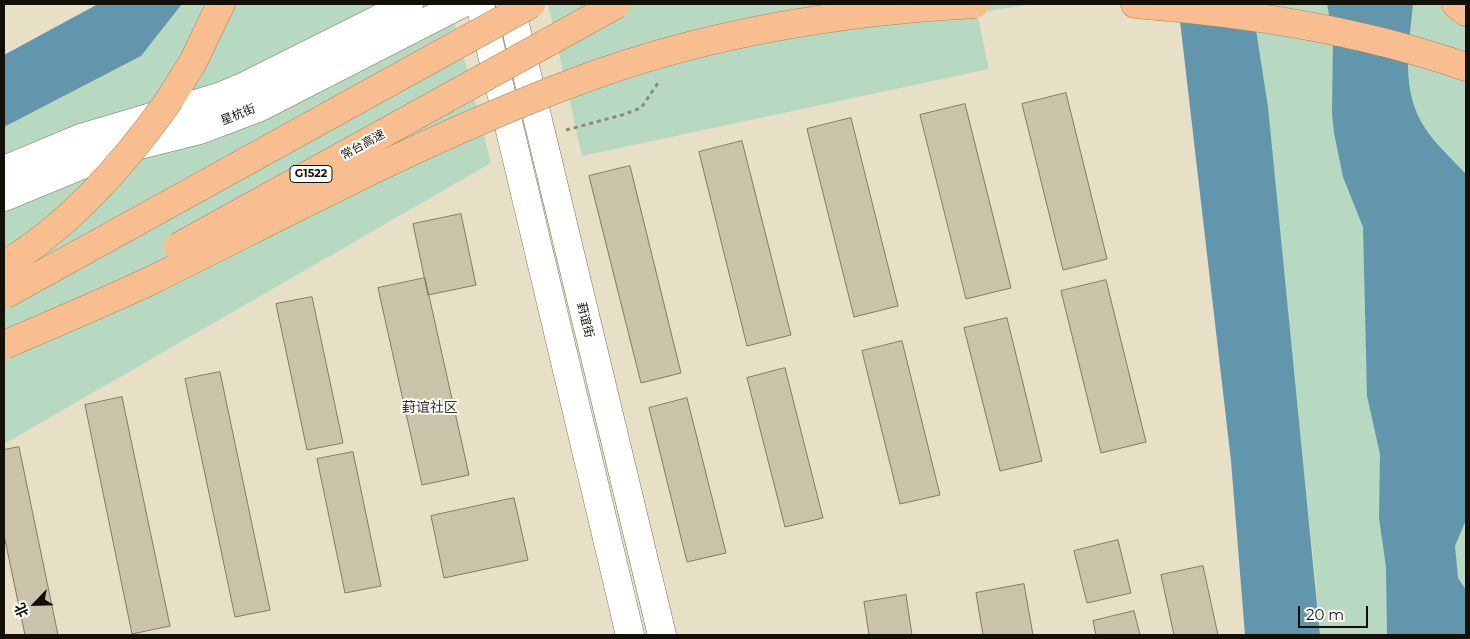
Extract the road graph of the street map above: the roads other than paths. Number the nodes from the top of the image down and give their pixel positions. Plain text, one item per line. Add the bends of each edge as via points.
1 (221, 4) edge
2 (409, 4) edge
3 (461, 4) edge
4 (480, 4) edge
5 (510, 4) edge
6 (531, 4) edge
7 (617, 4) edge
8 (975, 4) edge
9 (1136, 4) edge
10 (1456, 4) edge
11 (1466, 12) edge
12 (1466, 67) edge
13 (4, 170) edge
14 (4, 197) edge
15 (4, 265) edge
16 (4, 295) edge
17 (4, 345) edge
18 (630, 635) edge
19 (662, 635) edge

1 - 15 highway, bridge via 193,62 142,139 62,222
2 - 13 main road, 星杭街 via 219,97 81,138
3 - 14 main road, 星杭街 via 258,108 200,130 132,147 89,162
4 - 18 main road
5 - 19 main road, 葑谊街
6 - 16 highway, bridge
7 - 17 highway, 常台高速 / G1522, bridge
8 - 17 highway, bridge via 850,15 783,25 703,43 599,73 489,117 381,166 148,281
9 - 12 highway via 1196,9 1322,29
10 - 11 highway

